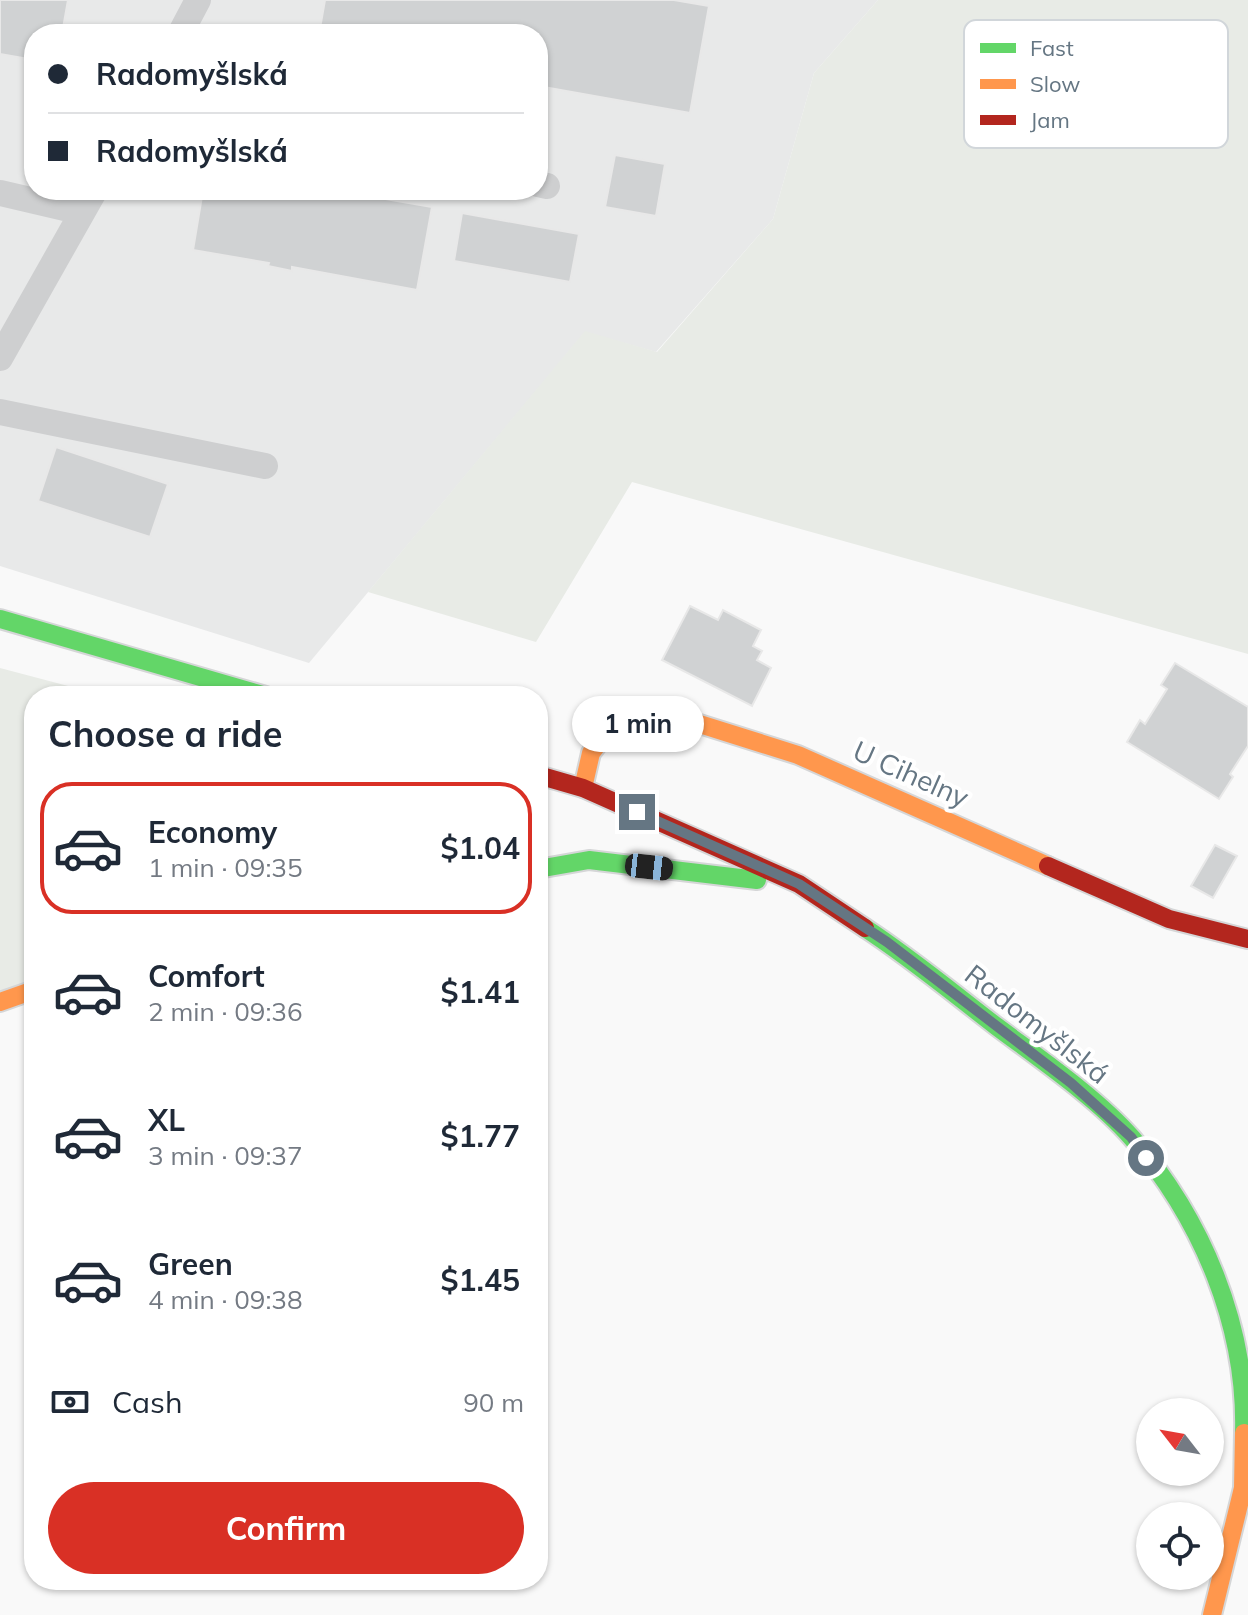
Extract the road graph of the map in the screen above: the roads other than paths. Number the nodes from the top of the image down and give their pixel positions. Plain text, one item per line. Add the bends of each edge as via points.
1 (198, 0) edge
2 (185, 24) edge
3 (0, 193) edge
4 (24, 195) edge
5 (89, 201) edge
6 (0, 358) edge
7 (0, 412) edge
8 (265, 466) dead end
9 (0, 619) edge
10 (231, 686) edge
11 (548, 778) edge
12 (583, 788) junction
13 (593, 814) dead end
14 (595, 838) dead end
15 (589, 860) junction
16 (548, 867) edge
17 (799, 884) junction
18 (1248, 939) edge
19 (24, 994) edge
20 (0, 1002) edge
21 (1212, 1615) edge

1 - 2 lane
3 - 4 lane
5 - 6 lane
7 - 8 lane
9 - 10 main road
11 - 12 main road, Radomyšlská
12 - 13 main road
12 - 17 main road, Radomyšlská
12 - 18 main road, U Cihelny via 591,753 613,724 671,715 798,755 1169,919
14 - 15 main road
15 - 16 main road
15 - 17 main road
17 - 21 main road, Radomyšlská via 887,942 1071,1083 1131,1137 1178,1199 1219,1287 1245,1396 1243,1488
19 - 20 main road

